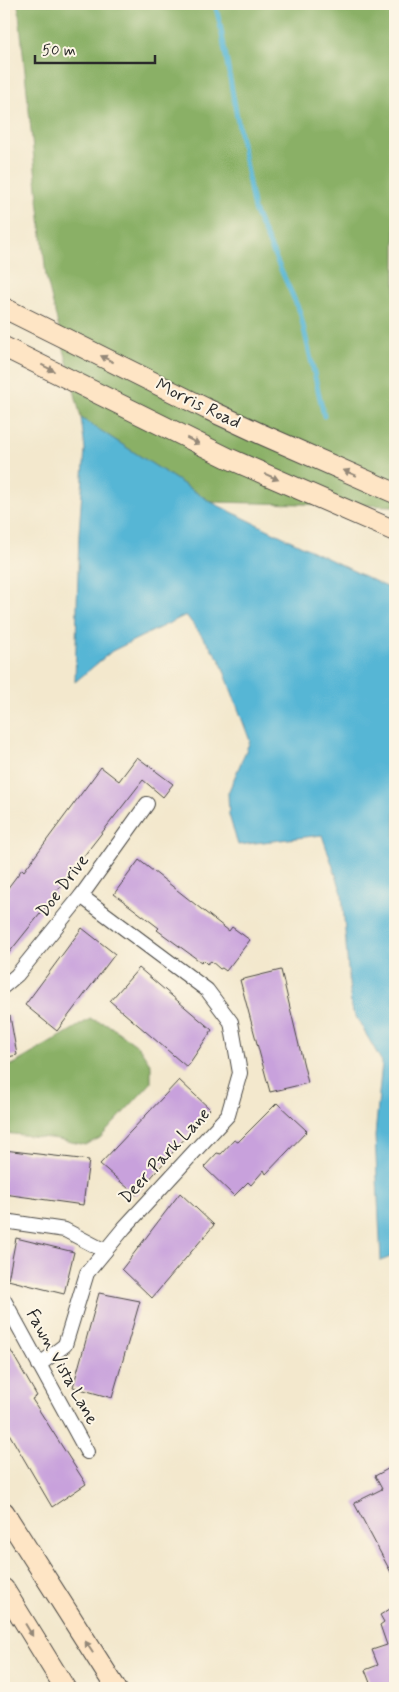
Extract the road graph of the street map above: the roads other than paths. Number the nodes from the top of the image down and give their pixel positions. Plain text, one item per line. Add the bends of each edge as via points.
1 (4, 308) edge
2 (4, 346) edge
3 (395, 492) edge
4 (395, 531) edge
5 (147, 804) dead end
6 (81, 896) junction
7 (4, 986) edge
8 (4, 1221) edge
9 (105, 1251) junction
10 (4, 1300) edge
11 (39, 1365) junction
12 (87, 1452) dead end
13 (4, 1512) edge
14 (4, 1589) edge
15 (66, 1688) edge
16 (116, 1688) edge

3 -> 1 street, Morris Road via 216,414
2 -> 4 street, Morris Road via 228,458
5 - 6 street, Doe Drive
6 - 7 street, Doe Drive via 18,975
6 - 9 street, Deer Park Lane via 207,990 231,1022 240,1073 228,1115
8 - 9 street via 65,1230
9 - 11 street, Deer Park Lane via 87,1273 65,1345
10 - 11 street, Fawn Vista Lane
11 - 12 street, Fawn Vista Lane
16 -> 13 street
14 -> 15 street

